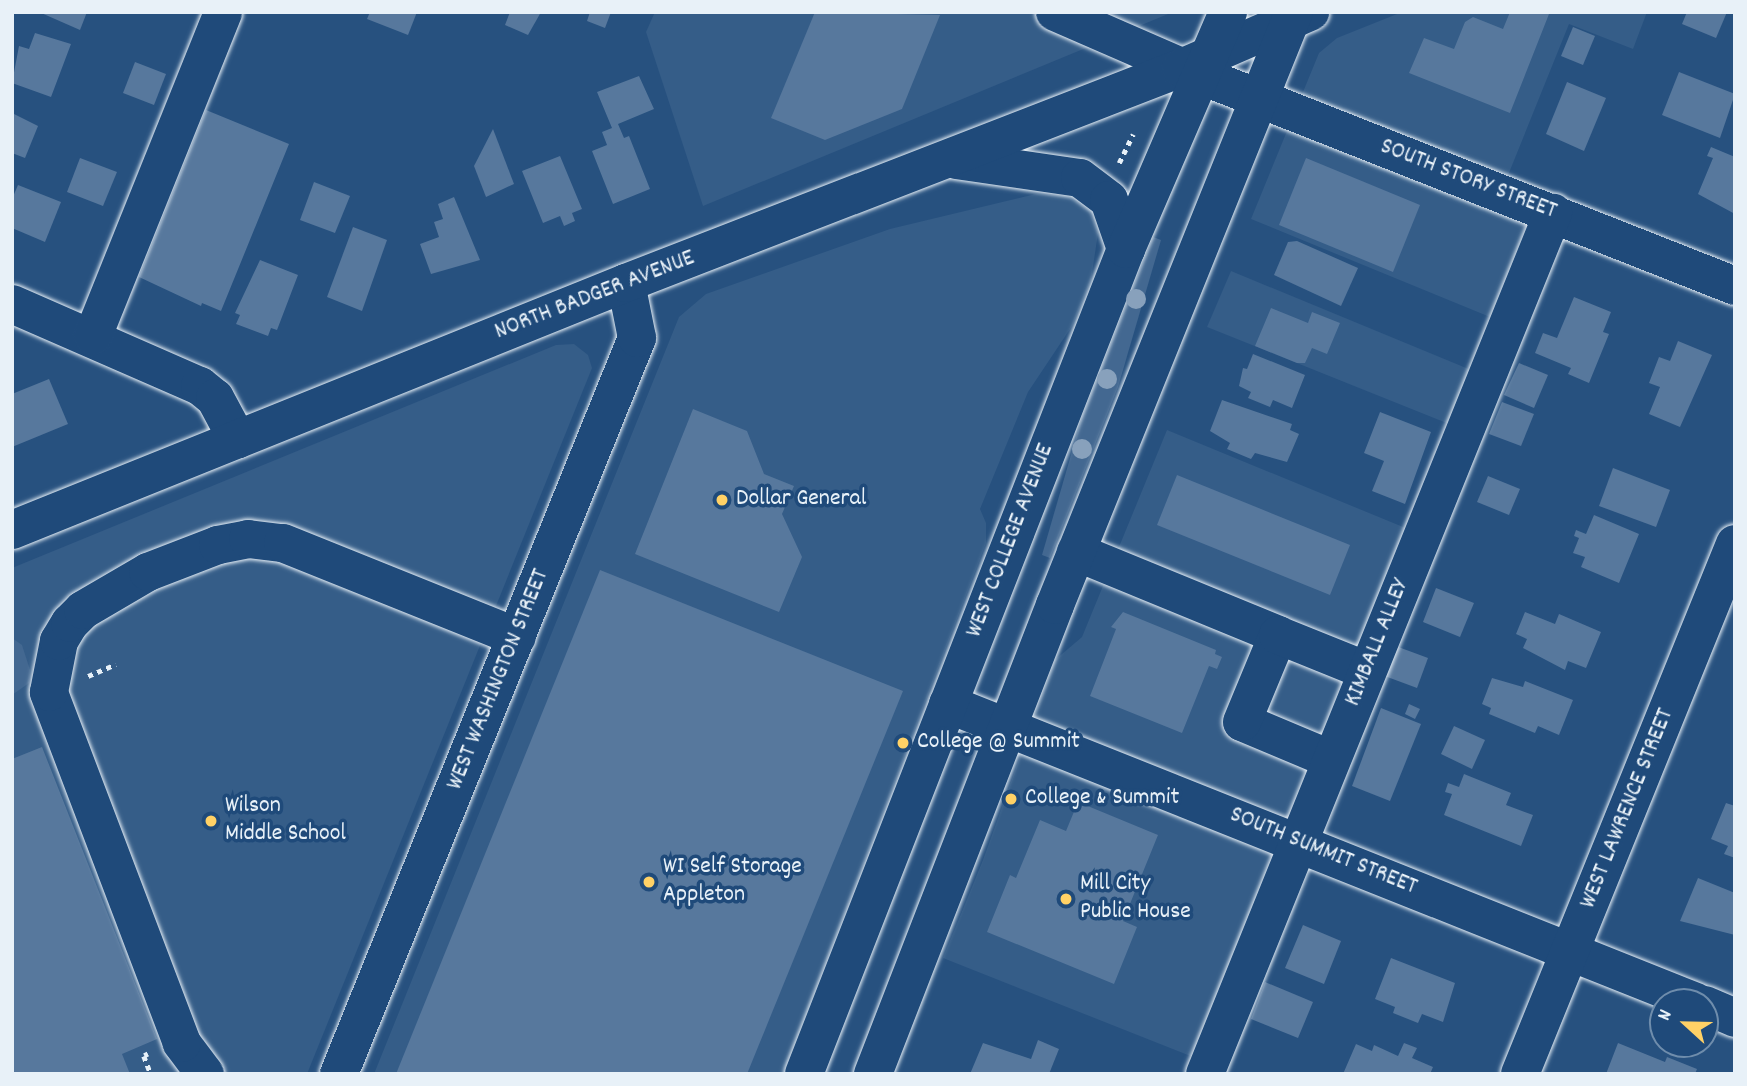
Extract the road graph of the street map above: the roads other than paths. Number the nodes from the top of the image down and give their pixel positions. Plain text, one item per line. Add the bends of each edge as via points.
1 (223, 12) edge
2 (1055, 12) edge
3 (1228, 12) edge
4 (1299, 15) edge
5 (1198, 66) junction
6 (1258, 97) junction
7 (950, 160) junction
8 (1553, 213) junction
9 (1126, 249) junction
10 (626, 283) junction
11 (1735, 286) edge
12 (12, 304) edge
13 (93, 336) junction
14 (237, 439) junction
15 (12, 530) edge
16 (1735, 544) edge
17 (1076, 552) junction
18 (1278, 635) junction
19 (517, 637) junction
20 (1367, 671) junction
21 (948, 704) junction
22 (1007, 727) junction
23 (1330, 759) junction
24 (1298, 841) junction
25 (1570, 950) junction
26 (1662, 988) edge
27 (205, 1074) edge
28 (340, 1074) edge
29 (804, 1074) edge
30 (873, 1074) edge
31 (1205, 1074) edge
32 (1520, 1074) edge

1 - 13 main road
2 - 5 main road, SOUTH STORY STREET
3 - 5 main road, WEST COLLEGE AVENUE
4 - 5 main road, NORTH BADGER AVENUE
4 - 6 main road
5 - 6 main road, SOUTH STORY STREET
5 - 7 main road, NORTH BADGER AVENUE
5 - 9 main road, WEST COLLEGE AVENUE
6 - 8 main road, SOUTH STORY STREET
6 - 17 main road
7 - 9 main road via 1080,178 1109,200
7 - 10 main road, NORTH BADGER AVENUE
8 - 11 main road, SOUTH STORY STREET
8 - 20 main road, KIMBALL ALLEY
9 - 21 main road, WEST COLLEGE AVENUE
10 - 14 main road, NORTH BADGER AVENUE
10 - 19 main road, WEST WASHINGTON STREET via 637,338
12 - 13 main road
13 - 14 main road via 200,387 215,398
14 - 15 main road, NORTH BADGER AVENUE
16 - 25 main road, WEST LAWRENCE STREET
17 - 18 main road
17 - 22 main road
18 - 20 main road
18 - 23 main road via 1242,722
19 - 27 main road via 283,543 248,539 218,545 148,572 83,610 70,623 60,641 49,692 182,1043
19 - 28 main road, WEST WASHINGTON STREET
20 - 23 main road, KIMBALL ALLEY
21 - 22 main road, SOUTH SUMMIT STREET
21 - 29 main road, WEST COLLEGE AVENUE
22 - 24 main road, SOUTH SUMMIT STREET
22 - 30 main road
23 - 24 main road, KIMBALL ALLEY
24 - 25 main road, SOUTH SUMMIT STREET
24 - 31 main road, KIMBALL ALLEY
25 - 26 main road, SOUTH SUMMIT STREET
25 - 32 main road, WEST LAWRENCE STREET

